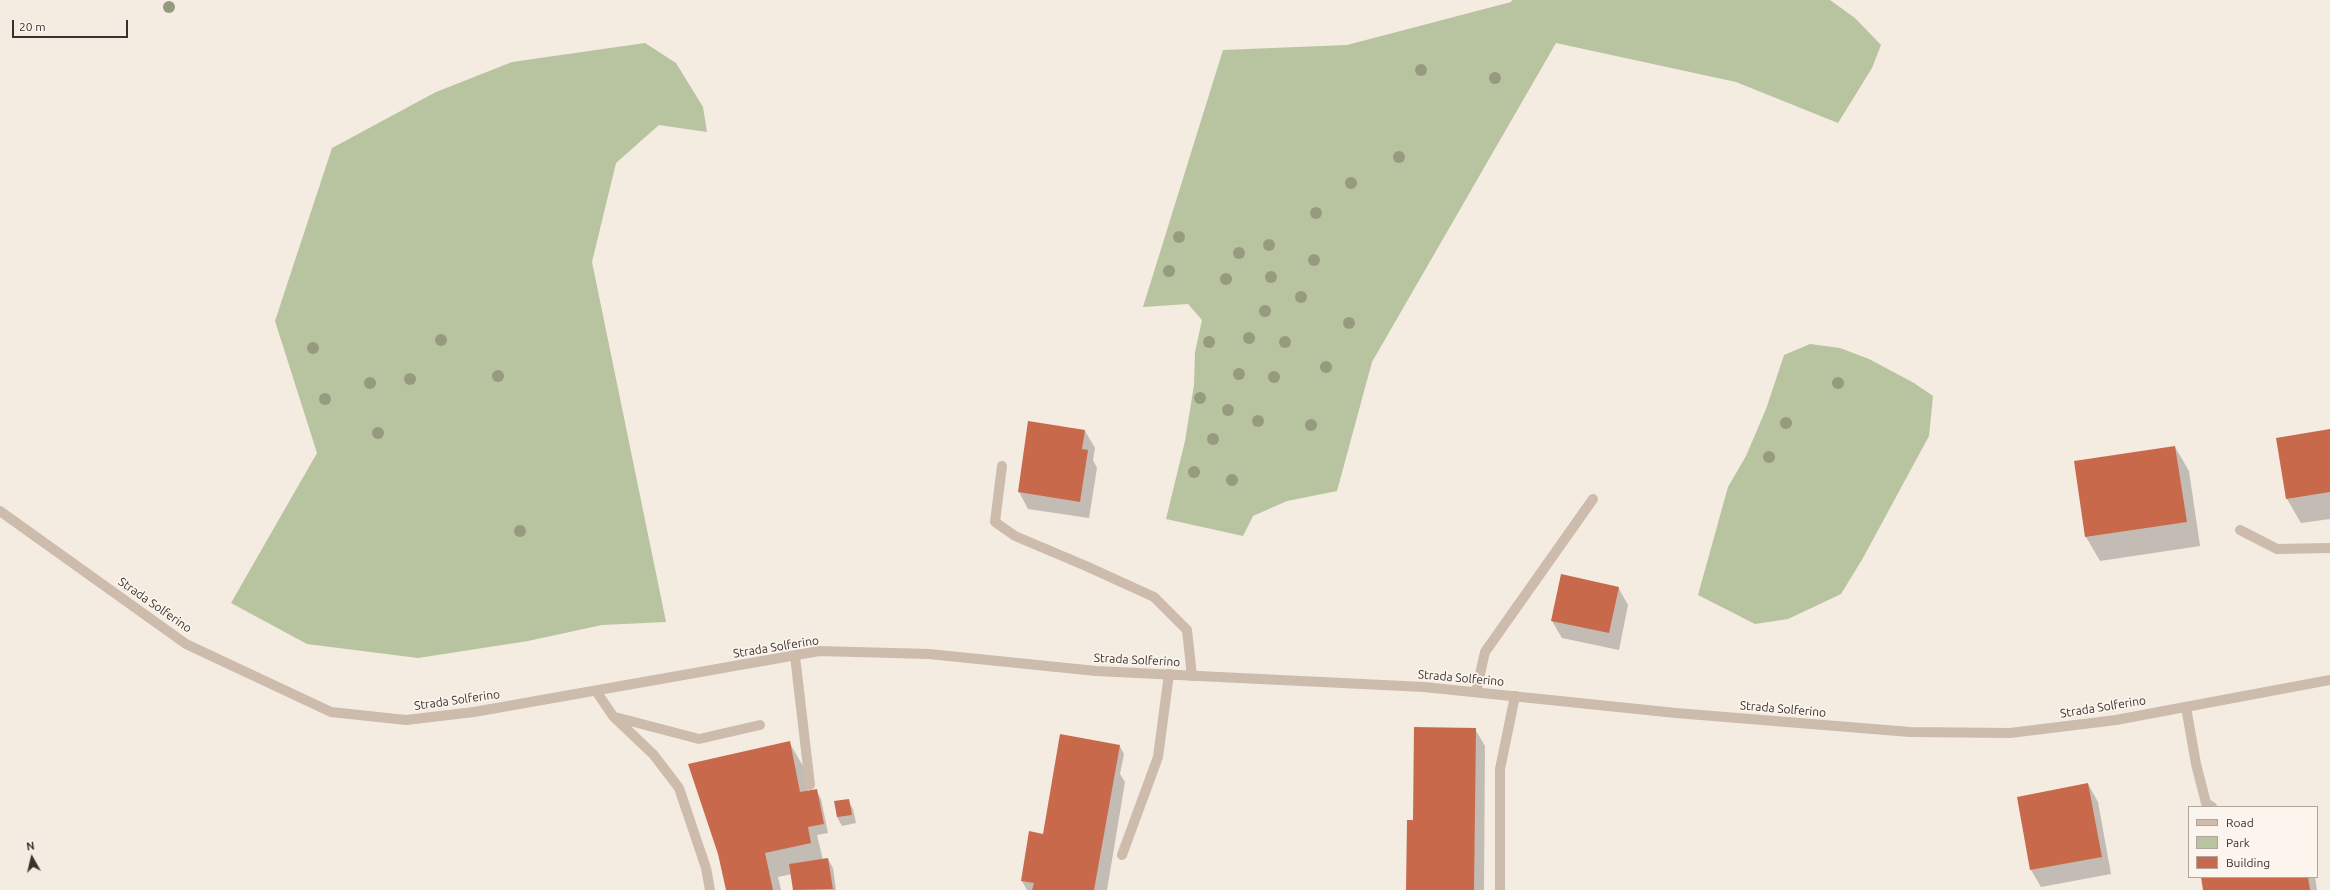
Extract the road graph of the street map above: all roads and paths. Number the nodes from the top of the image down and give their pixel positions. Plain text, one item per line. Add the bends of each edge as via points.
1 (1002, 466) dead end
2 (1593, 499) dead end
3 (0, 511) edge
4 (2240, 530) dead end
5 (2330, 548) edge
6 (794, 656) junction
7 (1169, 674) junction
8 (1192, 676) junction
9 (2330, 680) edge
10 (596, 691) junction
11 (1476, 692) junction
12 (1515, 696) junction
13 (2186, 707) junction
14 (613, 716) junction
15 (760, 725) dead end
16 (810, 785) dead end
17 (2210, 806) edge
18 (1122, 855) dead end
19 (710, 890) edge
20 (1500, 890) edge

1 - 8 street via 995,522 1014,536 1154,597 1187,630
2 - 11 street via 1485,652
3 - 10 street, Strada Solferino via 186,644 330,712 406,720 474,712
4 - 5 street via 2277,549
6 - 7 street, Strada Solferino via 819,651 929,654 1096,671
6 - 10 street, Strada Solferino
6 - 16 street
7 - 8 street, Strada Solferino
7 - 18 street via 1158,757
8 - 11 street, Strada Solferino via 1424,687
9 - 13 street, Strada Solferino
10 - 14 street
11 - 12 street, Strada Solferino
12 - 13 street, Strada Solferino via 1676,713 1879,729 1987,733 2010,733 2116,720
12 - 20 street via 1500,768
13 - 17 street via 2196,764 2206,803
14 - 15 street via 699,739
14 - 19 street via 653,754 679,788 706,868

